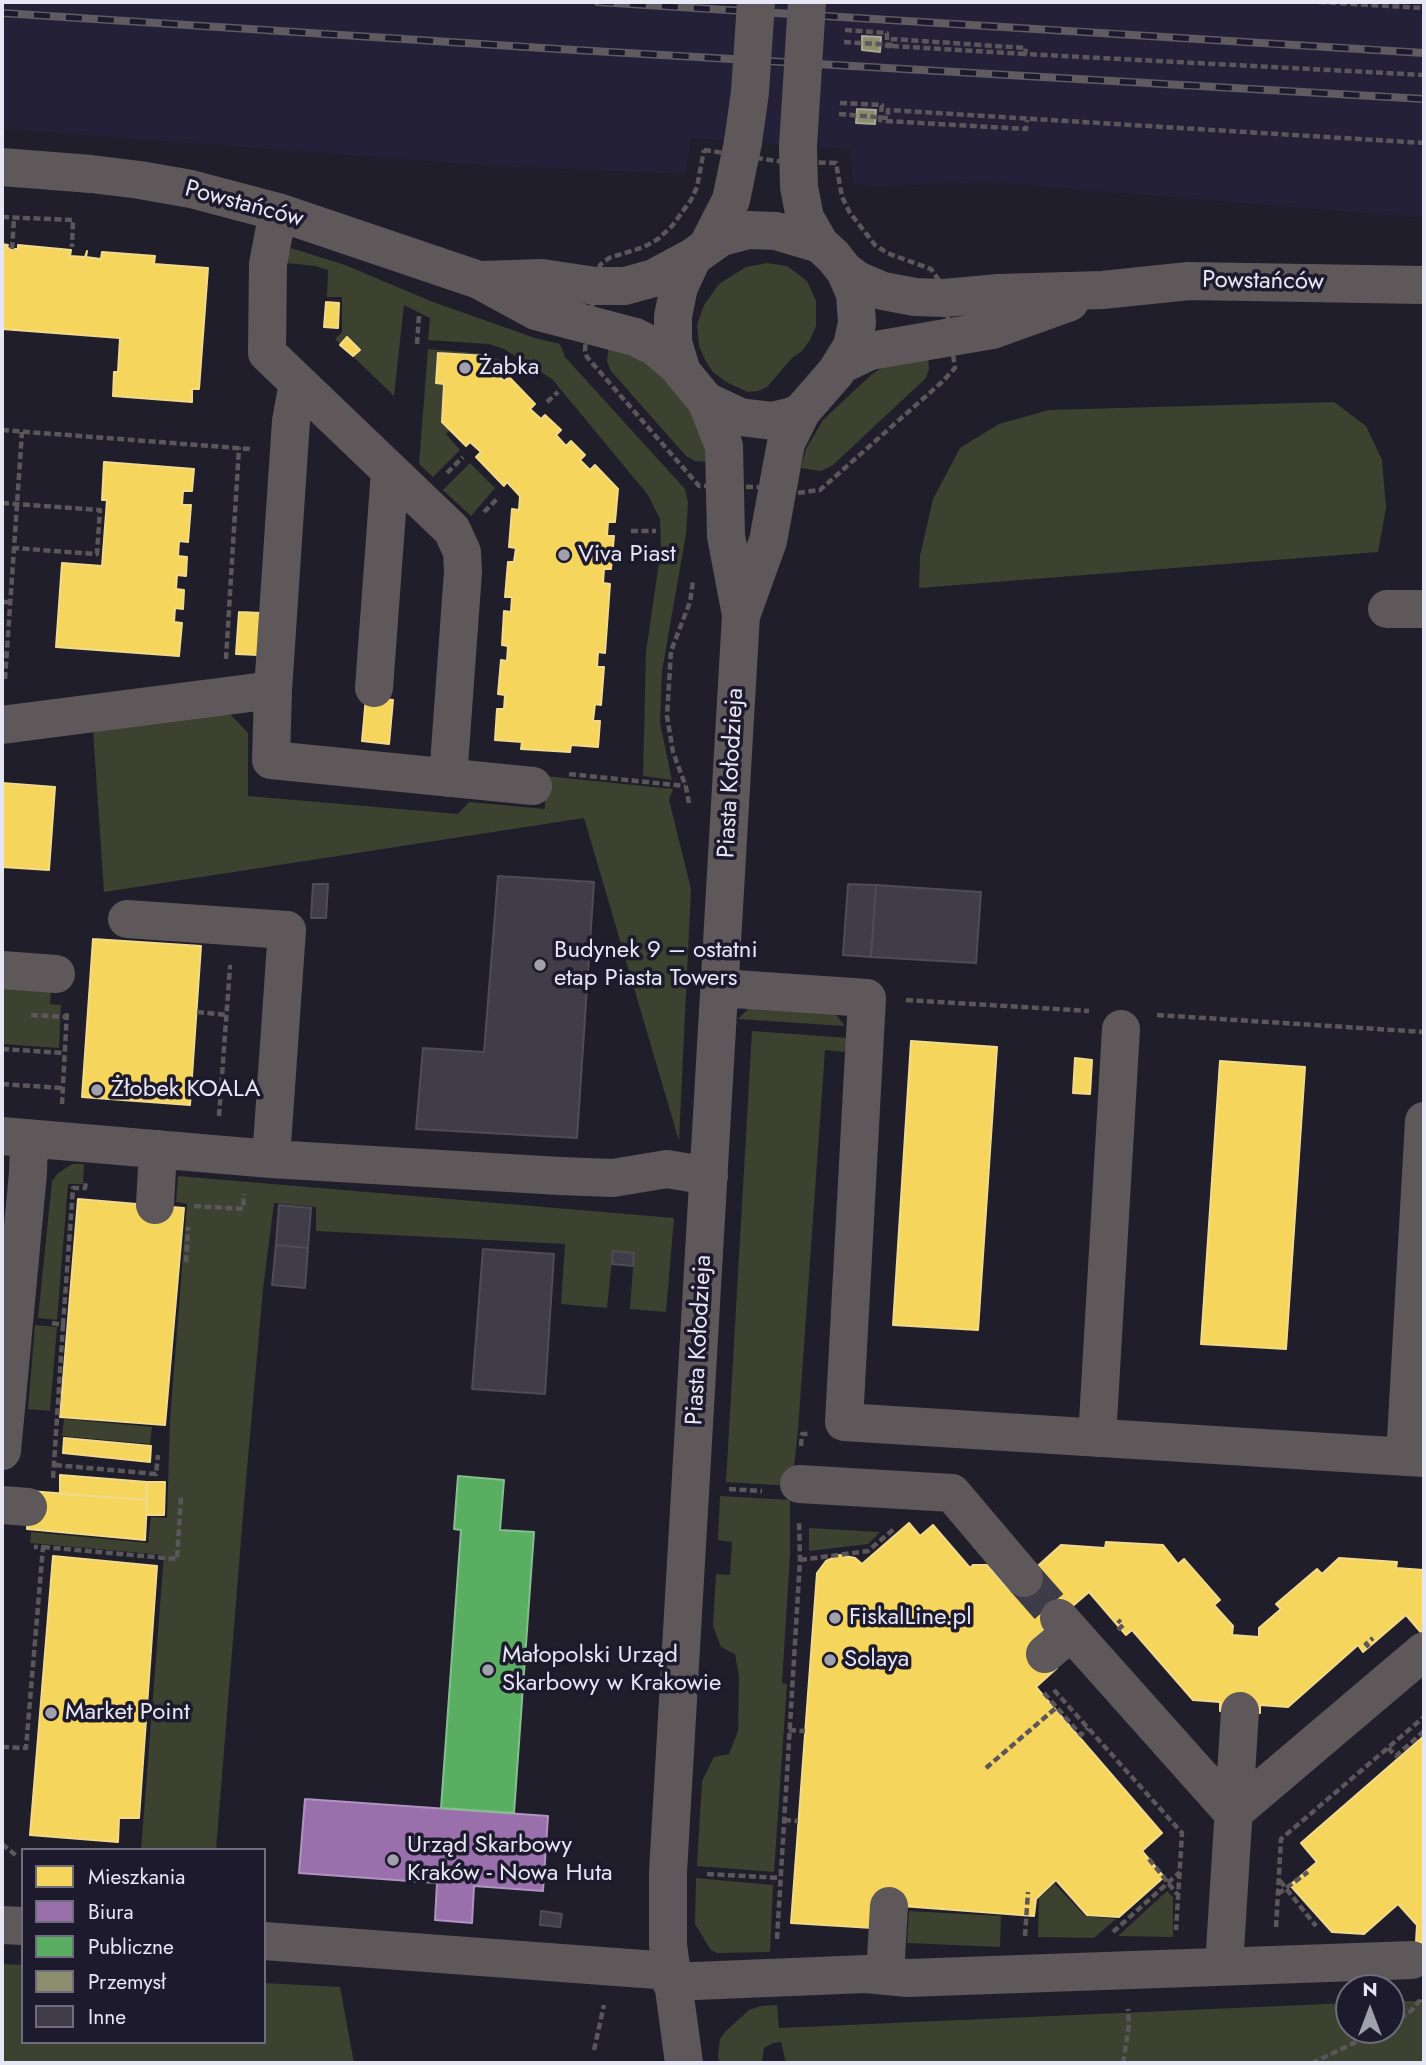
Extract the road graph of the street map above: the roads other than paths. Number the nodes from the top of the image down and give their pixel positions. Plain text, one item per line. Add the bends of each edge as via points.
1 (756, 2) edge
2 (807, 2) edge
3 (2, 167) edge
4 (278, 212) junction
5 (700, 251) junction
6 (832, 258) junction
7 (479, 280) junction
8 (1424, 285) edge
9 (1102, 290) junction
10 (841, 365) junction
11 (680, 368) junction
12 (298, 383) junction
13 (706, 401) junction
14 (802, 411) junction
15 (390, 471) junction
16 (1387, 608) dead end
17 (1424, 609) edge
18 (741, 615) junction
19 (374, 688) dead end
20 (273, 690) junction
21 (2, 725) edge
22 (448, 778) junction
23 (547, 780) road end
24 (127, 919) dead end
25 (2, 970) edge
26 (55, 974) road end
27 (720, 988) junction
28 (1121, 1029) dead end
29 (1424, 1121) edge
30 (16, 1138) edge
31 (158, 1149) junction
32 (258, 1172) junction
33 (709, 1176) junction
34 (178, 1209) road end
35 (1097, 1438) junction
36 (2, 1451) edge
37 (1414, 1458) edge
38 (799, 1488) road end
39 (1024, 1578) tunnel mouth
40 (1054, 1649) tunnel mouth
41 (1422, 1657) edge
42 (1240, 1711) dead end
43 (1233, 1813) junction
44 (889, 1906) dead end
45 (2, 1925) edge
46 (21, 1926) edge
47 (266, 1941) edge
48 (1224, 1952) junction
49 (1412, 1960) dead end
50 (885, 1975) junction
51 (671, 1976) junction
52 (684, 2063) edge

1 - 5 street, bridge via 750,92 730,147 731,200
2 - 6 street, bridge via 809,154 801,204 811,232
3 - 4 street, Powstańców via 140,180
4 - 7 street, Powstańców
4 - 12 street via 268,264 267,353
5 - 6 street via 734,232 763,229 792,234
5 - 7 street, Powstańców via 654,278 625,286 542,278
5 - 11 street via 679,287 673,316
6 - 9 street, Powstańców via 872,287 915,297
6 - 10 street via 855,294 857,323 852,346
7 - 11 street, Powstańców via 536,311 635,337
8 - 9 street, Powstańców via 1189,281
9 - 10 street, Powstańców via 992,330 870,351
10 - 14 street
11 - 13 street
12 - 15 street
12 - 20 street via 291,421
13 - 14 street via 740,417 759,420 783,420
13 - 18 street, Piasta Kołodzieja via 723,446 726,536
14 - 18 street, Piasta Kołodzieja via 786,443 768,541
15 - 19 street
15 - 22 street via 452,530 462,552
16 - 17 street
18 - 27 street, Piasta Kołodzieja
20 - 21 street
20 - 22 street via 271,760
22 - 23 street
24 - 32 street via 287,930
25 - 26 street
27 - 33 street, Piasta Kołodzieja
27 - 35 street via 867,998 844,1422
28 - 35 street
29 - 37 street
30 - 31 street
30 - 36 street via 27,1187
31 - 32 street
31 - 34 street
32 - 33 street via 613,1178 667,1169
33 - 51 street, Piasta Kołodzieja via 668,1871
35 - 37 street
38 - 39 street via 952,1493
40 - 43 street
41 - 43 street
42 - 43 street
43 - 48 street
44 - 50 street
45 - 46 street
47 - 51 street
48 - 49 street
48 - 50 street via 908,1978
50 - 51 street
51 - 52 street, Piasta Kołodzieja

